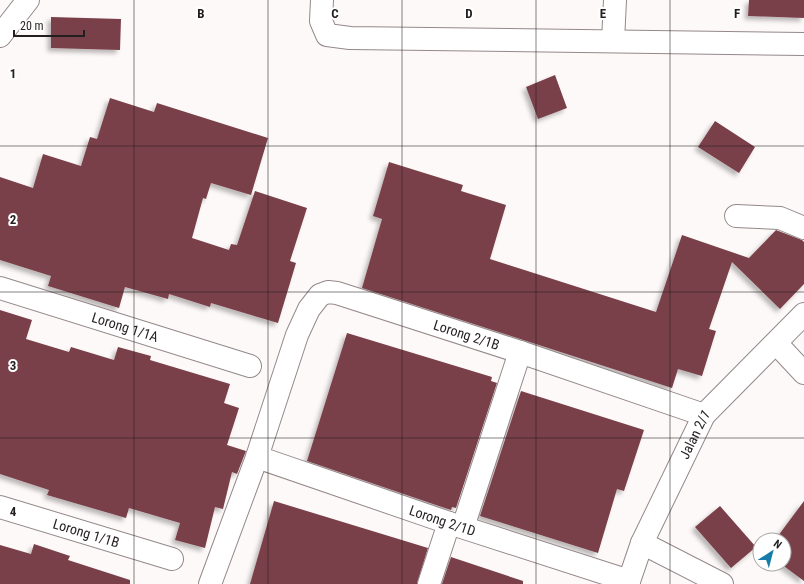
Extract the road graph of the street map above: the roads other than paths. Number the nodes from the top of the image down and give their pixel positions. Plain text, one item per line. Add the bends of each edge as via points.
1 (28, 0) edge
2 (322, 0) edge
3 (615, 0) edge
4 (0, 36) edge
5 (613, 41) junction
6 (804, 44) edge
7 (736, 216) dead end
8 (804, 228) edge
9 (0, 288) edge
10 (804, 314) edge
11 (776, 343) junction
12 (520, 352) junction
13 (250, 366) dead end
14 (804, 373) edge
15 (704, 415) junction
16 (257, 457) junction
17 (0, 507) edge
18 (456, 525) junction
19 (642, 543) junction
20 (172, 559) dead end
21 (628, 582) edge
22 (210, 584) edge
23 (429, 584) edge
24 (722, 584) edge

1 - 4 street
2 - 5 street via 321,21 327,35 350,38
3 - 5 street
5 - 6 street
7 - 8 street via 780,218
9 - 13 street, Lorong 1/1A
10 - 11 street, Jalan 2/1
11 - 14 street
11 - 15 street, Jalan 2/1
12 - 15 street, Lorong 2/1B
12 - 16 street, Lorong 2/1B via 337,293 328,292 320,295 309,309 297,335
12 - 18 street
15 - 19 street, Jalan 2/1
16 - 18 street, Lorong 2/1D
16 - 22 street
17 - 20 street, Lorong 1/1B
18 - 21 street, Lorong 2/1D
18 - 23 street
19 - 21 street, Jalan 2/1
19 - 24 street

